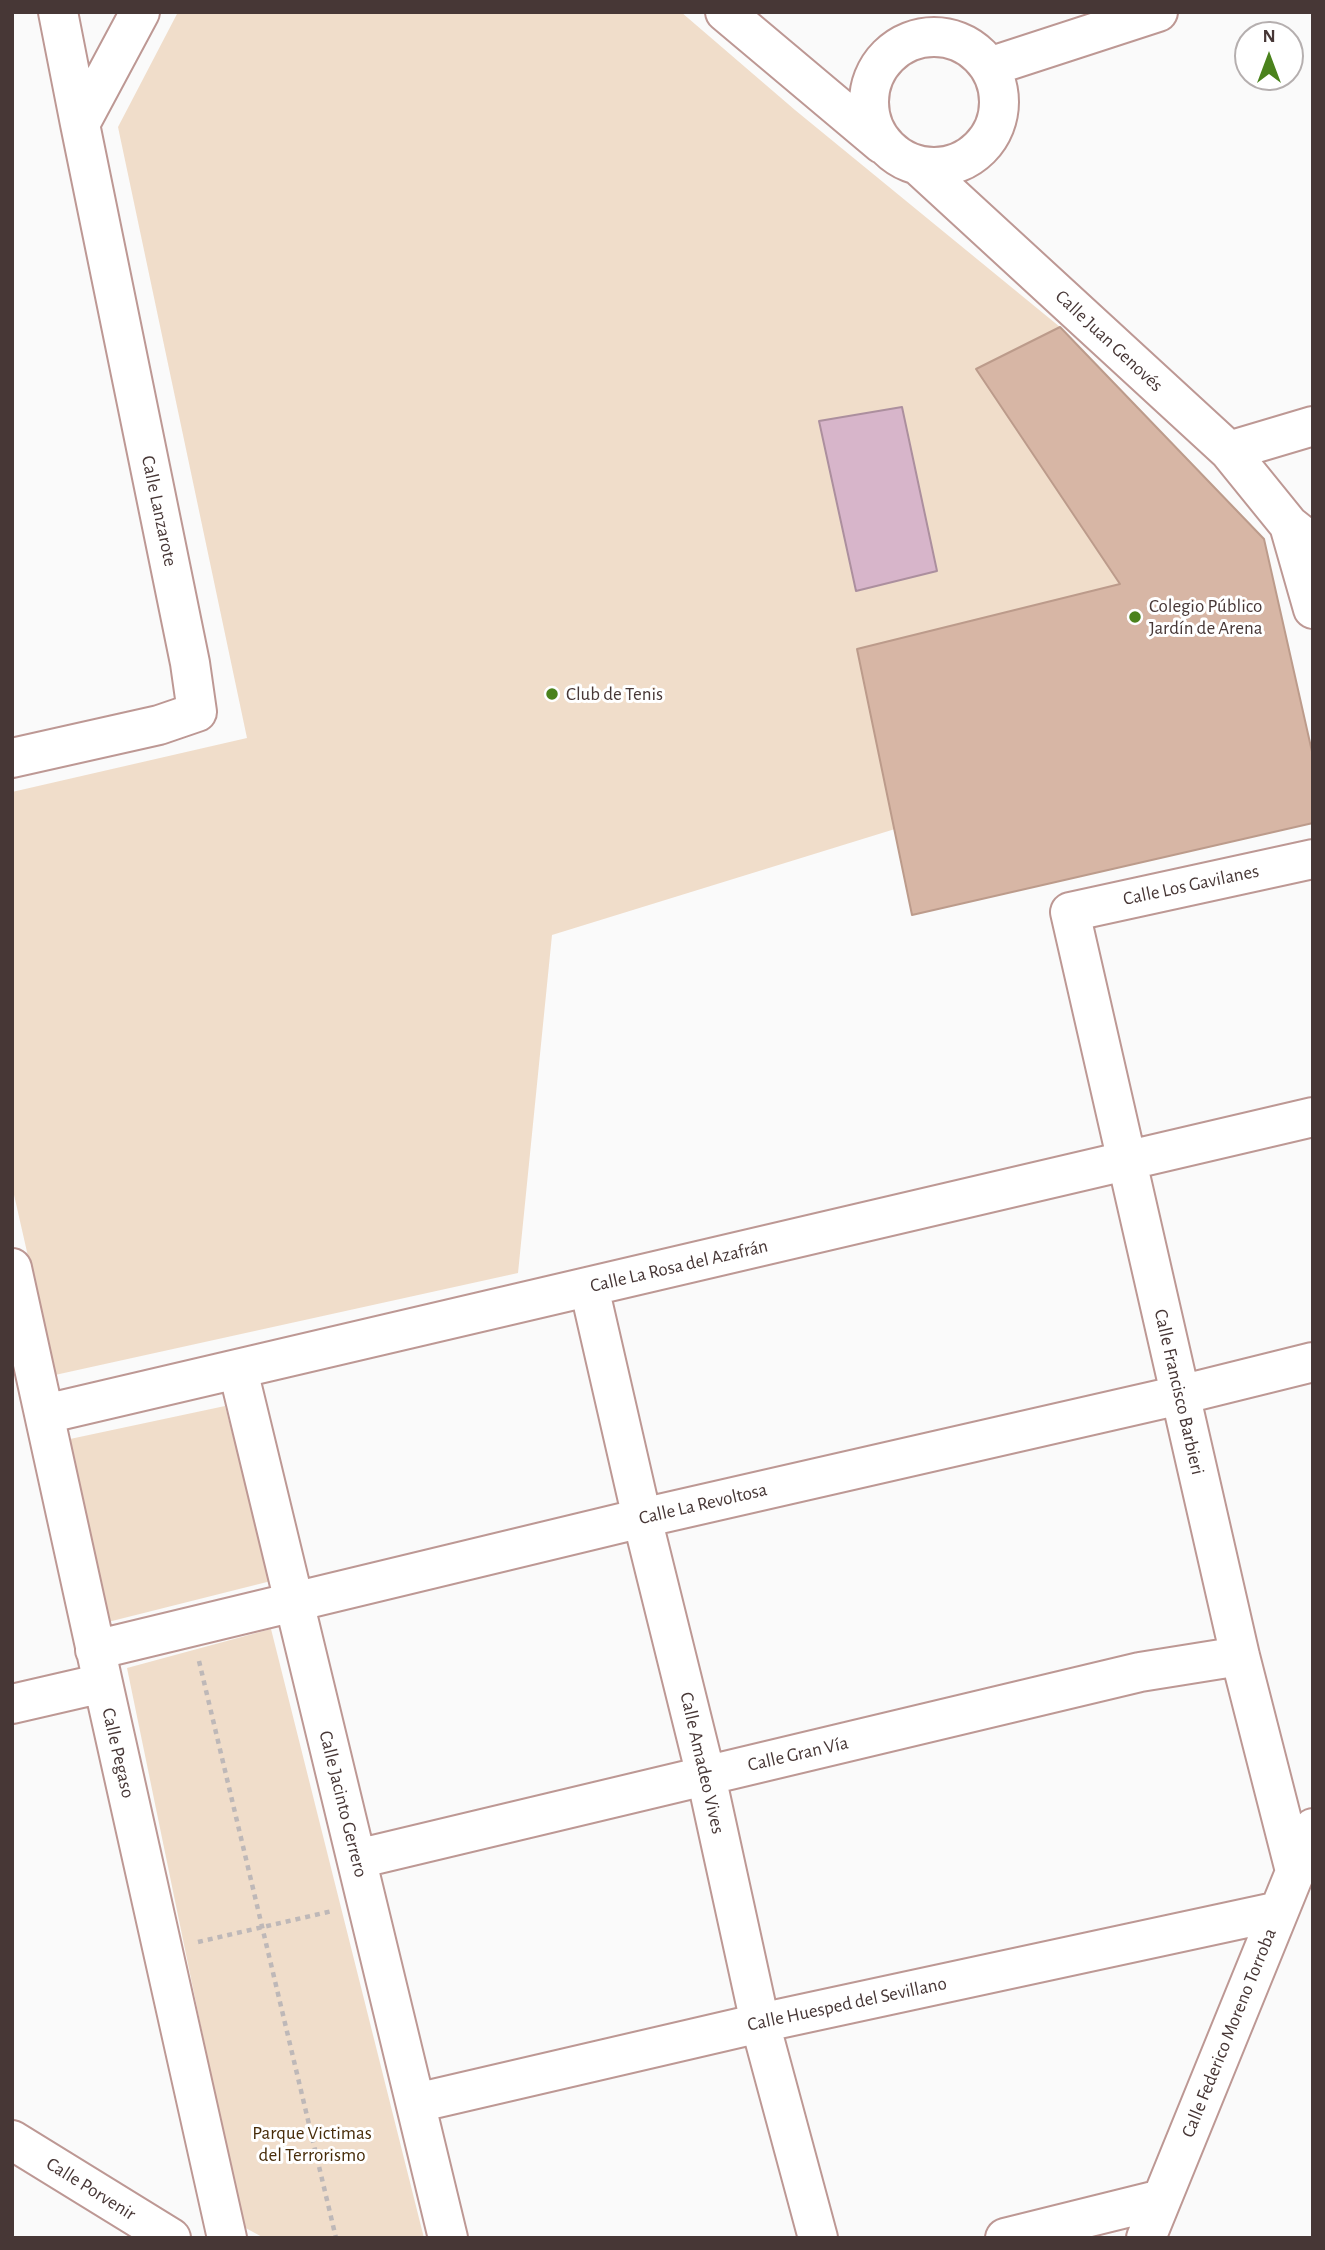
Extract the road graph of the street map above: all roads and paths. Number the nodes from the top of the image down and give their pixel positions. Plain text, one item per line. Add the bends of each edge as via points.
1 (58, 12) edge
2 (140, 12) edge
3 (725, 12) edge
4 (1158, 12) edge
5 (915, 27) edge
6 (989, 67) junction
7 (80, 124) junction
8 (886, 148) junction
9 (919, 166) junction
10 (1313, 426) edge
11 (1229, 451) junction
12 (1301, 535) edge
13 (1313, 609) edge
14 (12, 758) edge
15 (1313, 859) edge
16 (1070, 912) joint
17 (1313, 1117) edge
18 (1127, 1161) junction
19 (12, 1268) edge
20 (589, 1287) junction
21 (1313, 1362) edge
22 (238, 1370) junction
23 (1180, 1395) junction
24 (45, 1414) junction
25 (642, 1518) junction
26 (295, 1602) junction
27 (191, 1626) junction
28 (1240, 1656) junction
29 (99, 1667) junction
30 (12, 1703) edge
31 (706, 1776) junction
32 (1313, 1828) edge
33 (357, 1859) junction
34 (1295, 1871) junction
35 (368, 1903) junction
36 (1279, 1911) junction
37 (262, 1927) junction
38 (163, 1950) junction
39 (761, 2023) junction
40 (416, 2103) junction
41 (12, 2140) edge
42 (1162, 2199) junction
43 (171, 2238) edge
44 (228, 2238) edge
45 (336, 2238) edge
46 (448, 2238) edge
47 (818, 2238) edge
48 (1005, 2238) edge
49 (1146, 2238) edge

1 - 7 street, Calle Lanzarote
2 - 7 street
3 - 8 street
4 - 6 street
5 - 6 street via 933,37 955,40
5 - 8 street via 882,62 868,97 875,133
6 - 9 street via 999,104 987,140 957,163
7 - 14 street, Calle Lanzarote via 197,712
8 - 9 street
9 - 11 street, Calle Juan Genovés
10 - 11 street
11 - 12 street, Calle Juan Genovés
12 - 13 street
15 - 16 street, Calle Los Gavilanes
16 - 18 street, Calle Francisco Barbieri
17 - 18 street, Calle La Rosa del Azafrán
18 - 20 street, Calle La Rosa del Azafrán
18 - 23 street, Calle Francisco Barbieri
19 - 24 street, Calle Pegaso
20 - 22 street, Calle La Rosa del Azafrán
20 - 25 street, Calle Amadeo Vives
21 - 23 street, Calle La Revoltosa
22 - 24 street, Calle La Rosa del Azafrán
22 - 26 street, Calle Jacinto Gerrero
23 - 25 street, Calle La Revoltosa
23 - 28 street, Calle Francisco Barbieri
24 - 29 street, Calle Pegaso
25 - 26 street, Calle La Revoltosa
25 - 31 street, Calle Amadeo Vives
26 - 27 street, Calle La Revoltosa
26 - 33 street, Calle Jacinto Gerrero
27 - 29 street, Calle La Revoltosa
27 - 37 path
28 - 31 street, Calle Gran Vía via 1140,1672
28 - 34 street, Calle Francisco Barbieri
29 - 30 street, Calle La Revoltosa
29 - 38 street, Calle Pegaso
31 - 33 street, Calle Gran Vía
31 - 39 street, Calle Amadeo Vives
32 - 34 street, Calle Federico Moreno Torroba
33 - 35 street, Calle Jacinto Gerrero
34 - 36 street, Calle Federico Moreno Torroba
35 - 37 path
35 - 40 street, Calle Jacinto Gerrero
36 - 39 street, Calle Huesped del Sevillano
36 - 42 street, Calle Federico Moreno Torroba
37 - 38 path
37 - 45 path
38 - 44 street, Calle Pegaso
39 - 40 street, Calle Huesped del Sevillano
39 - 47 street, Calle Amadeo Vives
40 - 46 street, Calle Jacinto Gerrero
41 - 43 street, Calle Porvenir
42 - 48 street
42 - 49 street, Calle Federico Moreno Torroba

